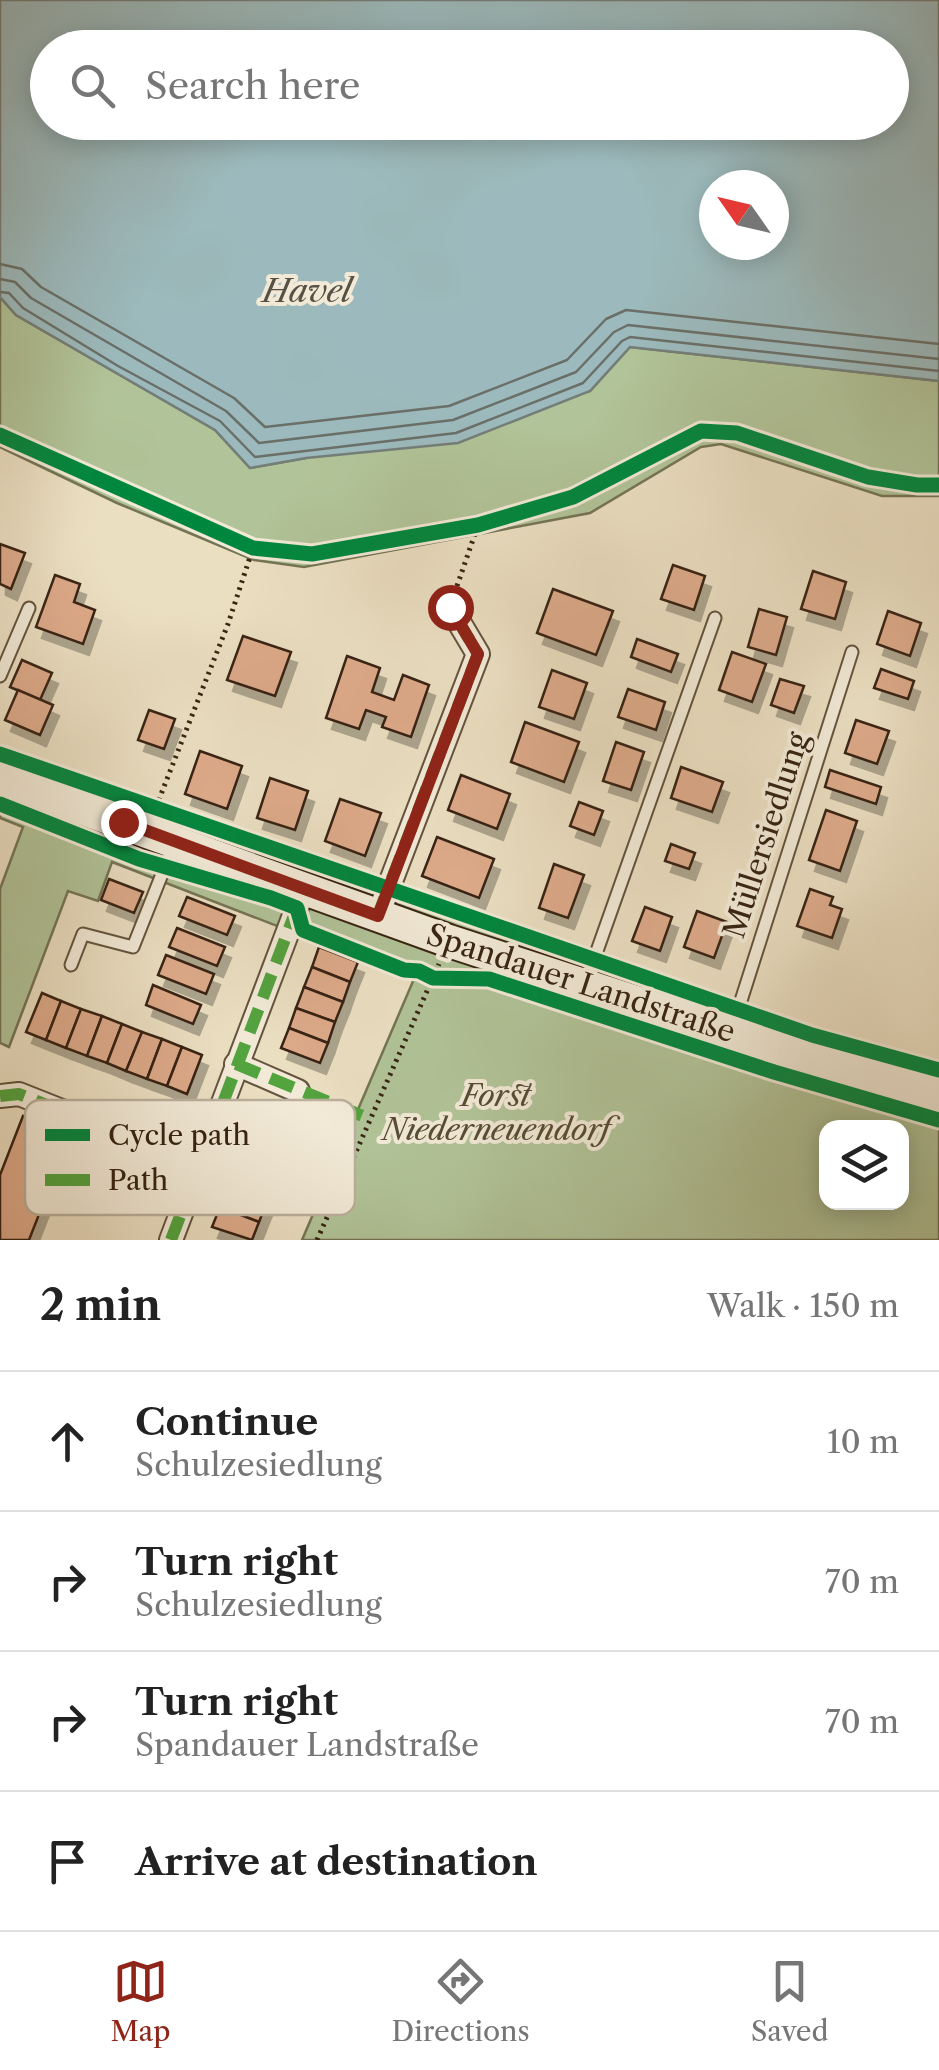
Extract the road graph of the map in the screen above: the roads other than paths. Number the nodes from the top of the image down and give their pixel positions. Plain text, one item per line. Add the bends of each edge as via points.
1 (450, 607) road end
2 (29, 608) dead end
3 (715, 618) dead end
4 (852, 652) dead end
5 (0, 676) edge
6 (0, 779) edge
7 (176, 840) junction
8 (304, 890) junction
9 (378, 916) junction
10 (72, 964) dead end
11 (585, 986) junction
12 (731, 1033) junction
13 (236, 1064) junction
14 (298, 1091) dead end
15 (0, 1096) edge
16 (939, 1096) edge
17 (34, 1100) edge
18 (222, 1100) edge
19 (180, 1215) edge
20 (171, 1240) edge

1 - 9 street via 478,654
2 - 5 lane
3 - 11 lane
4 - 12 lane, Müllersiedlung
6 - 7 main road, Spandauer Landstraße
7 - 8 main road, Spandauer Landstraße
7 - 10 lane via 134,947 83,934
8 - 9 main road, Spandauer Landstraße
8 - 13 street
9 - 11 main road, Spandauer Landstraße
11 - 12 main road, Spandauer Landstraße
12 - 16 main road, Spandauer Landstraße
13 - 14 street
13 - 18 street
15 - 17 street
19 - 20 street

